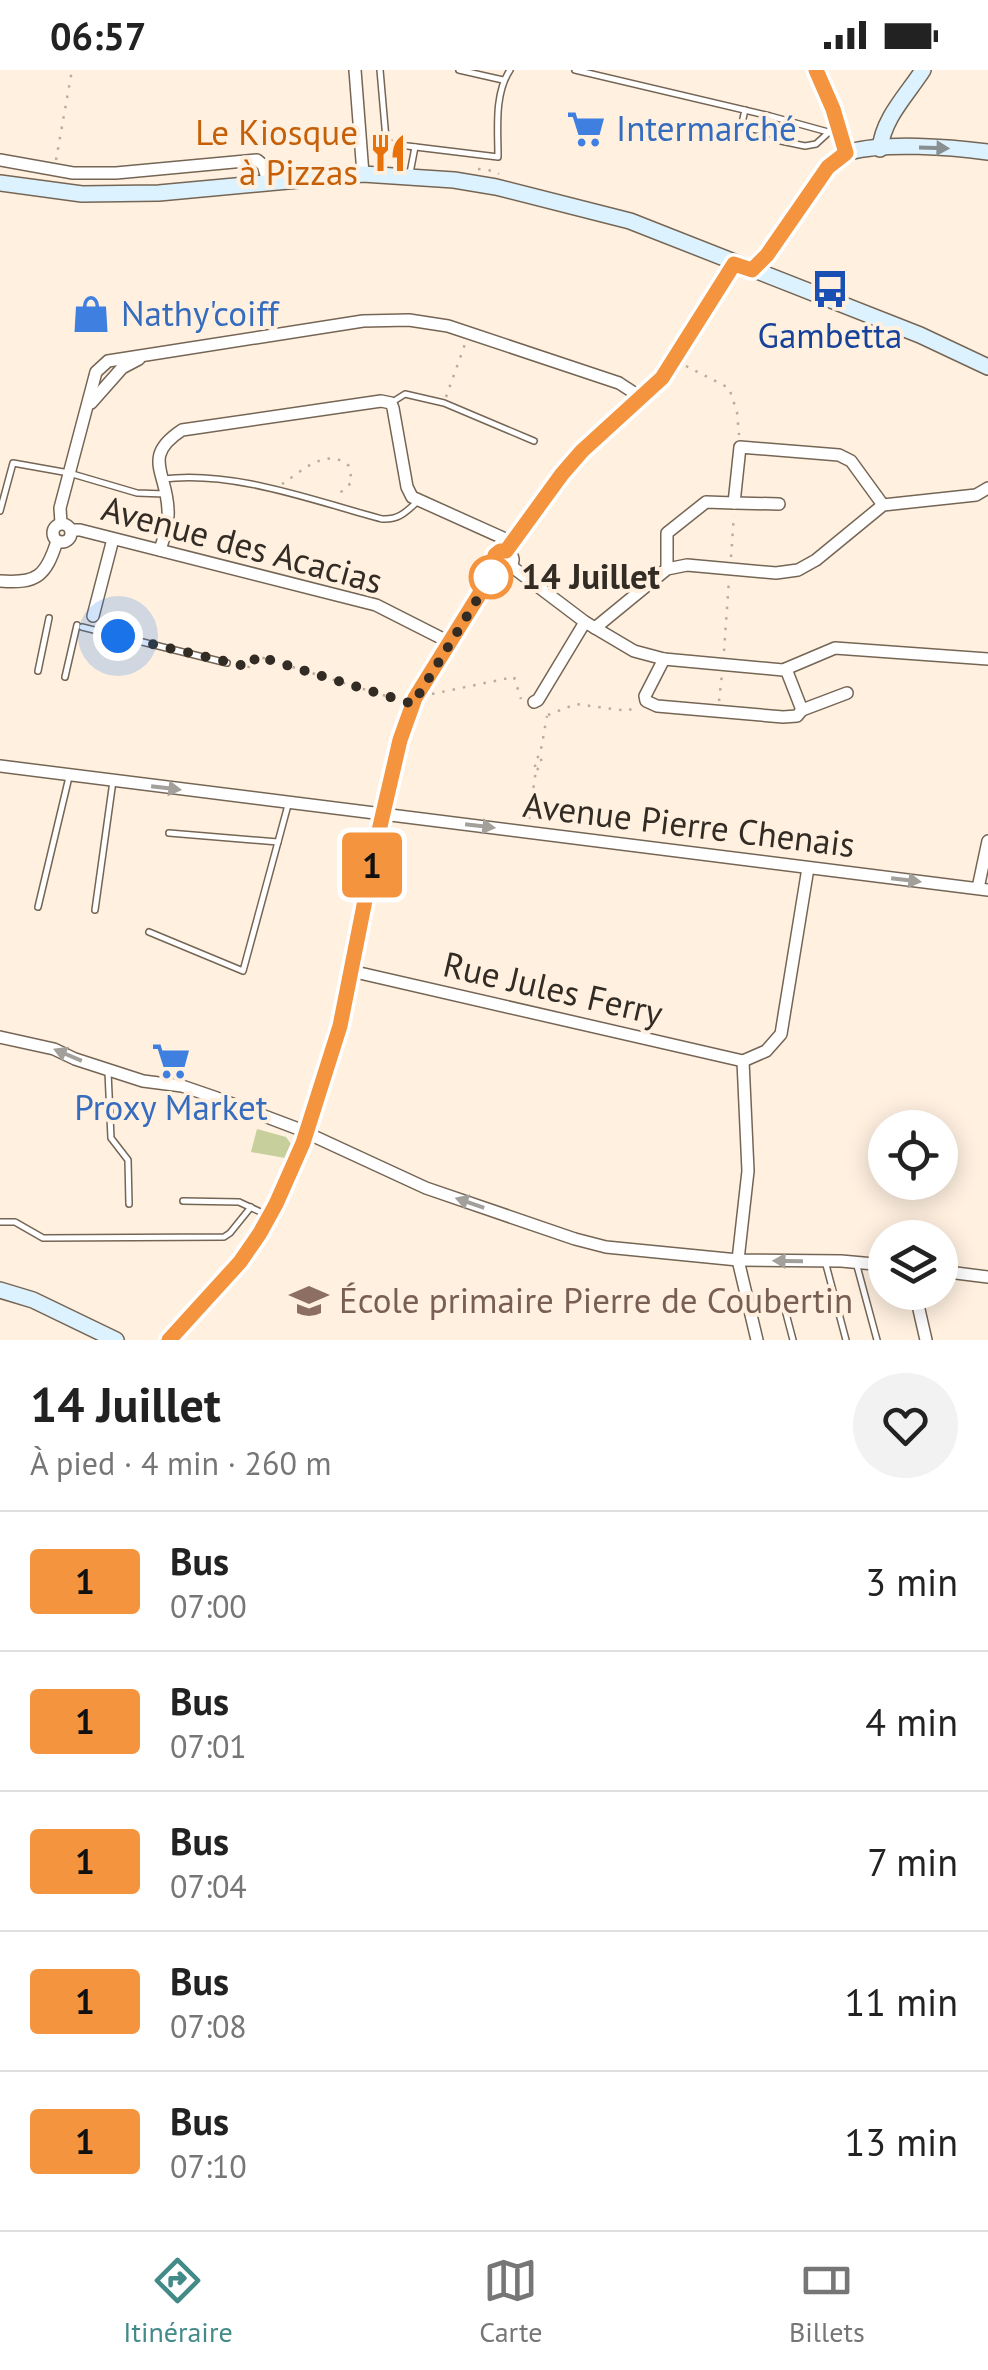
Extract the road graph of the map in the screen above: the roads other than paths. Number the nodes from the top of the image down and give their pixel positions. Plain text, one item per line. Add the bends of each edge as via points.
1 (355, 70) edge
2 (380, 70) edge
3 (459, 70) edge
4 (510, 70) edge
5 (575, 70) edge
6 (924, 70) edge
7 (821, 72) edge
8 (503, 80) junction
9 (744, 110) junction
10 (829, 132) junction
11 (845, 145) junction
12 (415, 146) junction
13 (880, 148) junction
14 (988, 152) edge
15 (0, 160) edge
16 (30, 167) junction
17 (363, 174) junction
18 (410, 176) junction
19 (268, 181) junction
20 (0, 183) edge
21 (24, 187) junction
22 (734, 264) junction
23 (752, 270) junction
24 (988, 367) edge
25 (642, 398) junction
26 (391, 403) junction
27 (534, 440) dead end
28 (69, 473) junction
29 (163, 480) junction
30 (988, 488) edge
31 (165, 494) junction
32 (418, 501) junction
33 (734, 503) junction
34 (779, 504) dead end
35 (884, 505) junction
36 (0, 511) edge
37 (66, 527) junction
38 (113, 538) junction
39 (160, 550) junction
40 (505, 556) junction
41 (667, 568) junction
42 (0, 581) edge
43 (93, 616) dead end
44 (49, 618) dead end
45 (590, 625) junction
46 (451, 643) junction
47 (664, 659) junction
48 (988, 659) edge
49 (227, 663) road end
50 (786, 669) junction
51 (38, 672) dead end
52 (65, 676) dead end
53 (847, 693) dead end
54 (534, 702) road end
55 (802, 710) junction
56 (0, 766) edge
57 (70, 774) junction
58 (113, 781) junction
59 (288, 802) junction
60 (383, 814) junction
61 (170, 833) dead end
62 (988, 840) edge
63 (278, 842) junction
64 (808, 868) junction
65 (983, 889) edge
66 (38, 907) dead end
67 (95, 910) dead end
68 (149, 932) dead end
69 (351, 971) junction
70 (0, 1037) edge
71 (743, 1061) junction
72 (108, 1070) junction
73 (306, 1134) junction
74 (183, 1201) dead end
75 (129, 1204) dead end
76 (251, 1207) junction
77 (270, 1216) junction
78 (0, 1222) edge
79 (738, 1260) junction
80 (825, 1261) junction
81 (857, 1263) junction
82 (868, 1264) edge
83 (958, 1273) edge
84 (988, 1277) edge
85 (0, 1290) edge
86 (784, 1302) dead end
87 (919, 1310) edge
88 (116, 1340) edge
89 (169, 1340) edge
90 (757, 1340) edge
91 (793, 1340) edge
92 (846, 1340) edge
93 (876, 1340) edge
94 (926, 1340) edge

1 - 17 street
2 - 12 lane via 386,139
3 - 8 lane
4 - 8 lane
5 - 9 lane
6 - 13 main road via 892,112
7 - 11 street
8 - 12 lane via 498,157
9 - 10 lane
9 - 10 lane via 740,127 781,140 805,146
10 - 11 lane
11 - 13 main road
11 - 23 main road
12 - 18 lane
13 -> 14 main road
15 - 16 street
16 - 19 street via 116,173 257,160
16 - 21 street
17 - 18 main road
17 - 19 main road
18 - 22 main road via 496,187 630,221
19 - 21 main road via 140,193
20 - 21 main road
22 - 23 main road
22 - 25 street via 662,378
23 - 24 main road
25 - 28 street via 619,383 448,326 363,320 149,354 122,368 86,410
25 - 40 street via 562,474
26 - 27 lane via 405,394 444,402
26 - 29 street via 182,430 160,450
26 - 32 street via 407,488
28 - 31 lane via 136,493
28 - 36 lane via 13,463
28 - 37 street via 60,508
29 - 31 street
29 - 32 lane via 234,480 394,520
30 - 35 street
31 - 39 street via 168,518
32 - 40 street via 494,534
33 - 34 street
33 - 35 street via 740,447 839,455
33 - 41 street via 706,502 668,533
35 - 41 street via 798,570
37 - 38 street, Avenue des Acacias
37 - 42 street, Avenue des Acacias via 68,539 57,541 37,578
38 - 39 street, Avenue des Acacias
38 - 43 street
39 - 46 street, Avenue des Acacias via 376,605
40 - 45 street
40 - 46 street
41 - 45 street
44 - 51 lane
45 - 47 street via 634,651
45 - 54 street
46 - 60 street via 414,701
47 - 50 street
47 - 55 street via 646,692 646,701 657,706 783,717
48 - 50 street via 835,648
49 - 52 lane via 80,626
50 - 55 street
53 - 55 street
56 - 57 street, Avenue Pierre Chenais
57 - 58 street, Avenue Pierre Chenais
57 - 66 lane
58 -> 59 street, Avenue Pierre Chenais
58 - 67 lane
59 - 60 street, Avenue Pierre Chenais
59 - 63 lane
60 -> 64 street, Avenue Pierre Chenais
60 - 69 street
61 - 63 lane
62 - 65 street
63 - 68 lane via 243,971
64 -> 65 street, Avenue Pierre Chenais
64 - 71 street via 781,1034 766,1051
69 - 71 street, Rue Jules Ferry
69 - 73 street
72 -> 70 street
71 - 79 street via 748,1170
72 - 73 street via 182,1086
72 - 75 lane via 111,1138 128,1160
73 - 77 street
79 -> 73 street via 575,1239 426,1188
74 - 76 lane
76 - 77 lane
76 - 78 lane via 224,1237 43,1238 15,1222
77 - 89 street via 240,1262
80 -> 79 street
79 - 90 street
80 - 81 street
80 - 92 lane
81 - 82 street
81 - 93 lane
83 - 84 street
85 - 88 main road
86 - 91 lane
87 - 94 street

